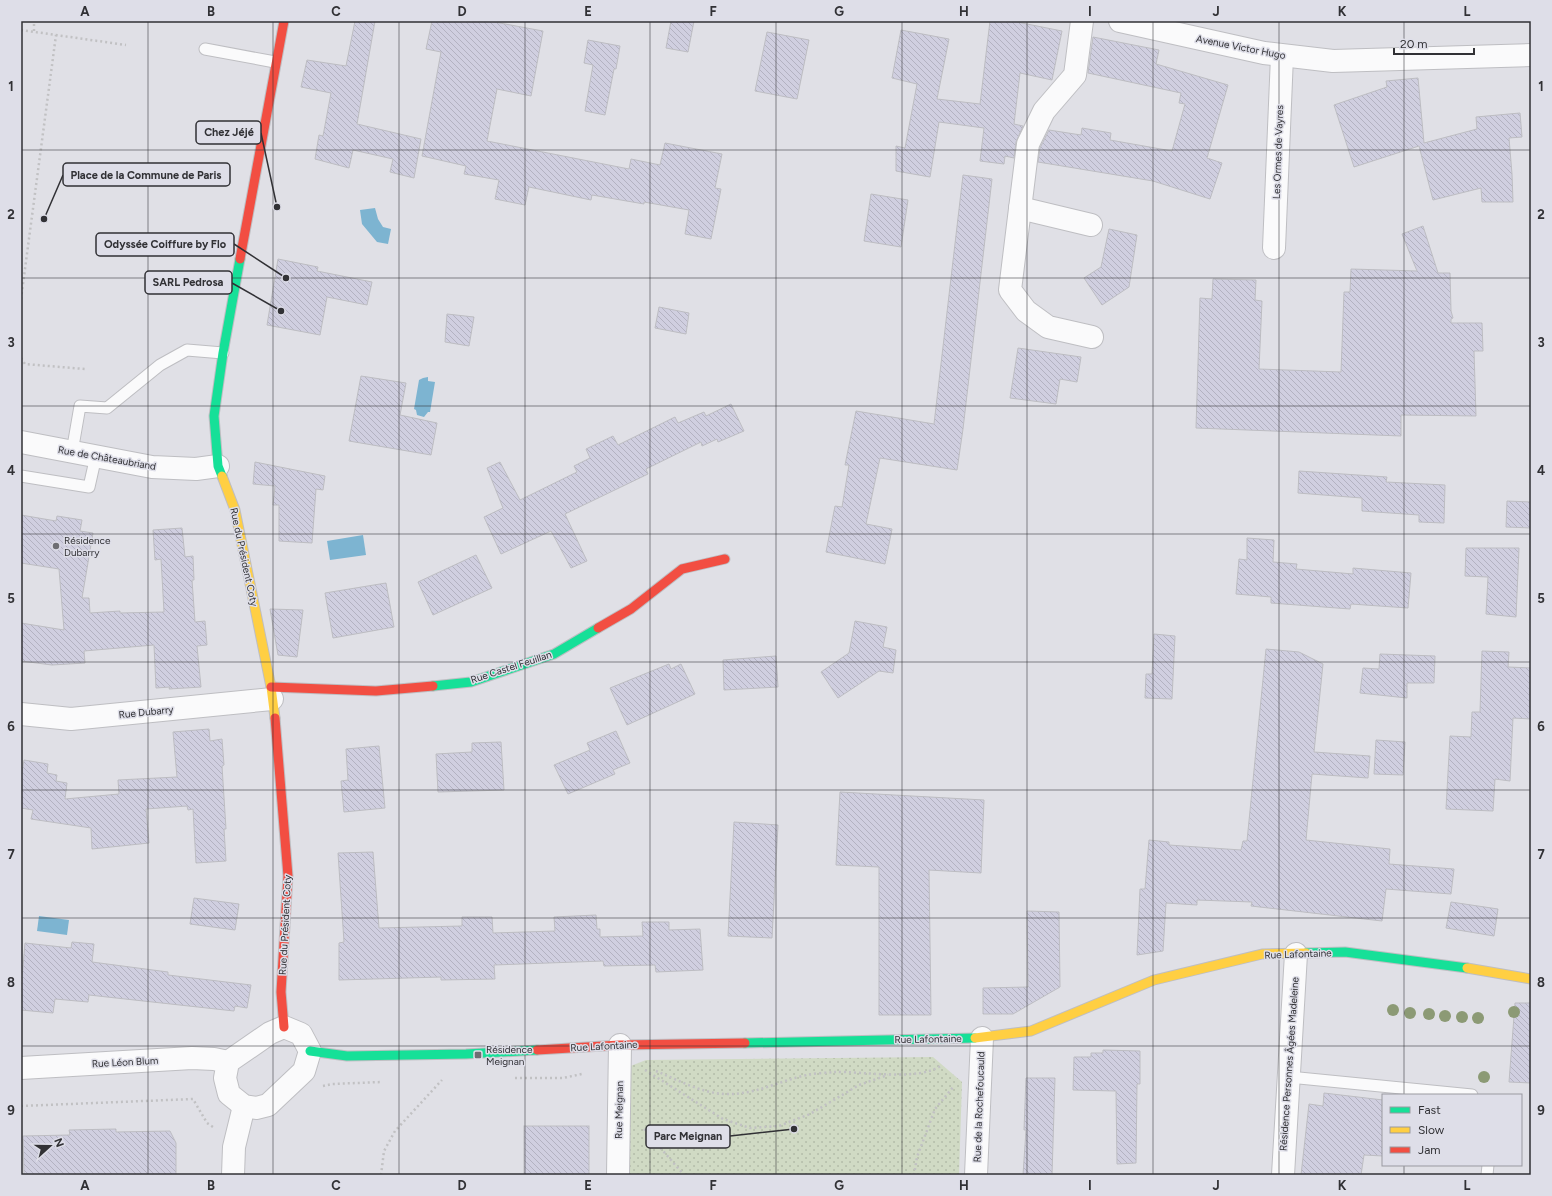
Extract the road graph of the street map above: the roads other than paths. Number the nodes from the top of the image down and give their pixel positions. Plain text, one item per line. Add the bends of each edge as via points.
1 (284, 21) edge
2 (1082, 21) edge
3 (1120, 21) edge
4 (204, 49) dead end
5 (1531, 55) edge
6 (1282, 56) junction
7 (275, 62) junction
8 (1020, 208) junction
9 (1091, 225) dead end
10 (1274, 248) dead end
11 (1092, 337) dead end
12 (223, 353) junction
13 (21, 442) edge
14 (72, 452) junction
15 (96, 456) junction
16 (218, 466) junction
17 (21, 476) edge
18 (725, 559) dead end
19 (271, 693) junction
20 (21, 714) edge
21 (1296, 954) junction
22 (1531, 979) edge
23 (284, 1027) junction
24 (982, 1038) junction
25 (620, 1045) junction
26 (310, 1051) junction
27 (228, 1062) junction
28 (21, 1068) edge
29 (1288, 1077) junction
30 (1462, 1094) edge
31 (244, 1106) junction
32 (233, 1175) edge
33 (618, 1175) edge
34 (976, 1175) edge
35 (1283, 1175) edge

1 - 7 street, Rue du Président Coty
2 - 8 street via 1075,75 1044,111 1028,144
3 - 6 street, Avenue Victor Hugo
4 - 7 lane
5 - 6 street, Avenue Victor Hugo via 1334,61
6 - 10 street, Les Ormes de Vayres
7 - 12 street, Rue du Président Coty
8 - 9 street
8 - 11 street via 1010,290 1026,311 1048,327
12 - 14 lane via 187,350 160,365 107,408 80,406
12 - 16 street, Rue du Président Coty via 214,416
13 - 14 street, Rue de Châteaubriand
14 - 15 street, Rue de Châteaubriand
15 - 16 street, Rue de Châteaubriand via 152,467 196,469
15 - 17 lane via 89,487
16 - 19 street, Rue du Président Coty via 235,510
18 - 19 street, Rue Castel Feuillan via 682,568 631,609 554,654 471,682 376,691
19 - 20 street, Rue Dubarry via 70,719
19 - 23 street, Rue du Président Coty via 288,876 281,992
21 - 22 street, Rue Lafontaine via 1345,952 1457,966
21 - 24 street, Rue Lafontaine via 1262,954 1154,980 1031,1031
21 - 29 street, Résidence Personnes Âgées Madeleine
23 - 26 street via 301,1034
23 - 27 street via 270,1033
24 - 25 street, Rue Lafontaine
24 - 34 street, Rue de la Rochefoucauld
25 - 26 street, Rue Lafontaine via 466,1054 347,1056
25 - 33 street, Rue Meignan
26 - 31 street via 304,1071 268,1105 256,1108
27 - 28 street, Rue Léon Blum via 192,1058
27 - 31 street via 224,1078 228,1094
29 - 30 lane
29 - 35 street, Résidence Personnes Âgées Madeleine
31 - 32 street via 234,1146

